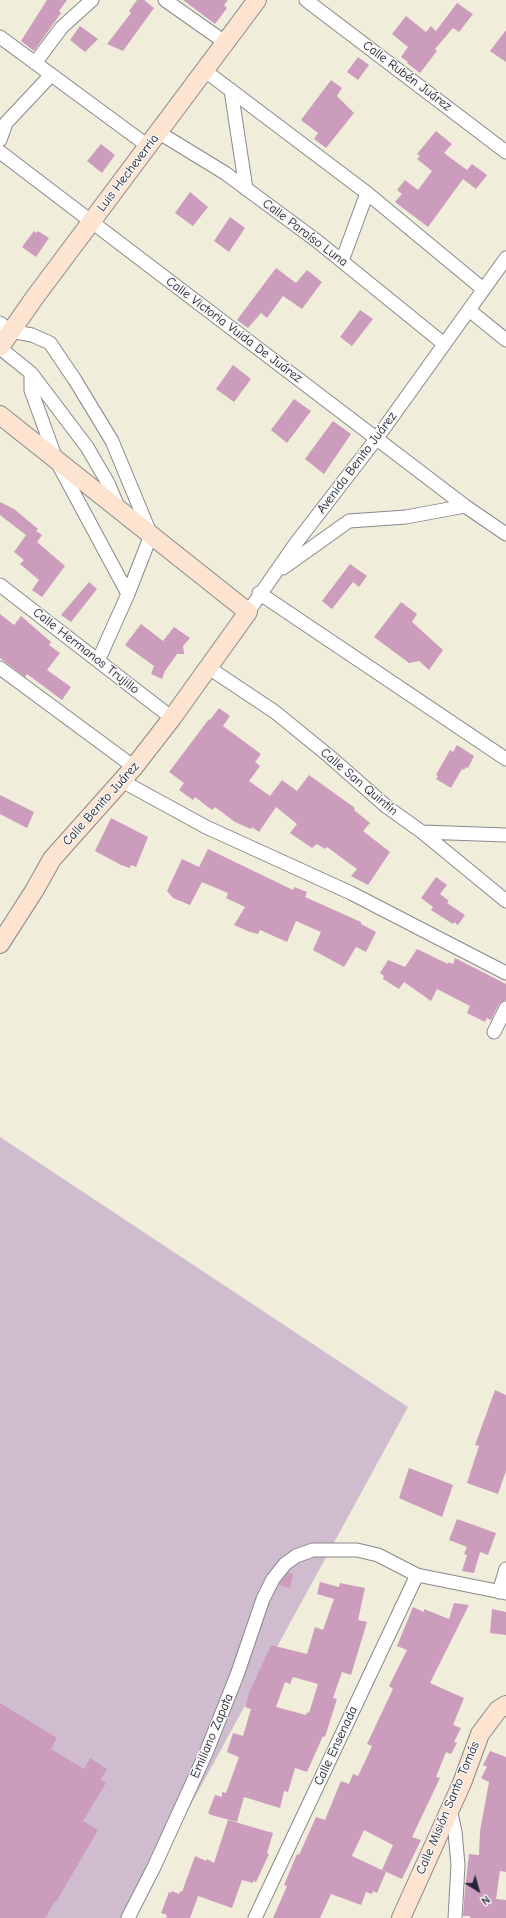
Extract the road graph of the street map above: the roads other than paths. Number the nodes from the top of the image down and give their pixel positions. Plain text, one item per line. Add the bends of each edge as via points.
1 (92, 0) edge
2 (165, 0) edge
3 (257, 0) edge
4 (306, 0) edge
5 (0, 37) edge
6 (226, 43) junction
7 (36, 63) junction
8 (204, 70) junction
9 (51, 75) junction
10 (231, 90) junction
11 (153, 139) junction
12 (0, 140) edge
13 (0, 152) edge
14 (506, 152) edge
15 (246, 189) junction
16 (367, 193) junction
17 (91, 223) junction
18 (506, 258) edge
19 (342, 261) junction
20 (483, 289) junction
21 (468, 310) junction
22 (5, 327) edge
23 (506, 340) edge
24 (444, 344) junction
25 (0, 348) edge
26 (31, 373) junction
27 (0, 415) edge
28 (377, 438) junction
29 (57, 462) junction
30 (465, 506) junction
31 (120, 511) junction
32 (506, 534) edge
33 (151, 535) junction
34 (272, 576) junction
35 (0, 585) edge
36 (128, 594) junction
37 (259, 594) junction
38 (248, 612) junction
39 (98, 661) junction
40 (0, 668) edge
41 (209, 668) junction
42 (172, 718) junction
43 (506, 759) edge
44 (134, 767) junction
45 (122, 781) junction
46 (422, 832) junction
47 (506, 835) edge
48 (506, 901) edge
49 (0, 944) edge
50 (506, 973) edge
51 (506, 1008) edge
52 (494, 1032) dead end
53 (506, 1569) edge
54 (417, 1575) junction
55 (502, 1593) edge
56 (506, 1705) edge
57 (450, 1808) junction
58 (128, 1918) edge
59 (255, 1918) edge
60 (400, 1918) edge
61 (455, 1918) edge

1 - 7 street via 62,27
2 - 6 street
3 - 6 street, Luis Hecheverria
4 - 14 street, Calle Rubén Juárez
5 - 7 street, Calle Paraíso Luna
6 - 8 street, Luis Hecheverria
7 - 9 street, Calle Paraíso Luna
8 - 10 street
8 - 11 street, Luis Hecheverria
9 - 11 street, Calle Paraíso Luna
9 - 12 street via 6,123
10 - 15 street
10 - 16 street
11 - 15 street, Calle Paraíso Luna via 225,173
11 - 17 street, Luis Hecheverria
13 - 17 street, Calle Victoria Vuida De Juárez
15 - 19 street, Calle Paraíso Luna
16 - 19 street
16 - 20 street
17 - 22 street, Luis Hecheverria
17 - 28 street, Calle Victoria Vuida De Juárez
18 - 20 street, Avenida Benito Juárez
19 - 24 street, Calle Paraíso Luna
20 - 21 street, Avenida Benito Juárez
21 - 23 street
21 - 24 street, Avenida Benito Juárez
22 - 25 street, Luis Hecheverria
22 - 33 street via 50,343 112,441
24 - 28 street, Avenida Benito Juárez
25 - 26 street
26 - 29 street via 31,390
26 - 31 street via 88,447
27 - 29 street
28 - 30 street, Calle Victoria Vuida De Juárez
28 - 34 street, Avenida Benito Juárez
29 - 31 street
29 - 36 street
30 - 32 street, Calle Victoria Vuida De Juárez
30 - 34 street via 406,518 349,521
31 - 33 street
33 - 36 street
33 - 38 street
34 - 37 street, Avenida Benito Juárez
35 - 39 street, Calle Hermanos Trujillo
36 - 39 street
37 - 38 street, Avenida Benito Juárez
37 - 43 street
38 - 41 street, Avenida Benito Juárez
39 - 42 street, Calle Hermanos Trujillo
40 - 44 street
41 - 42 street, Calle Benito Juárez
41 - 46 street, Calle San Quintín via 274,712 387,807
42 - 44 street, Calle Benito Juárez
44 - 45 street, Calle Benito Juárez
45 - 49 street, Calle Benito Juárez via 52,859
45 - 50 street via 206,827 351,893
46 - 47 street
46 - 48 street, Calle San Quintín
51 - 52 street
53 - 55 street
54 - 55 street
54 - 58 street, Emiliano Zapata via 378,1555 357,1550 313,1550 296,1556 285,1564 273,1579 263,1599 206,1753
54 - 59 street, Calle Ensenada
56 - 57 street, Calle Misión Santo Tomás via 498,1710 480,1734
57 - 60 street, Calle Misión Santo Tomás
57 - 61 street via 458,1865

